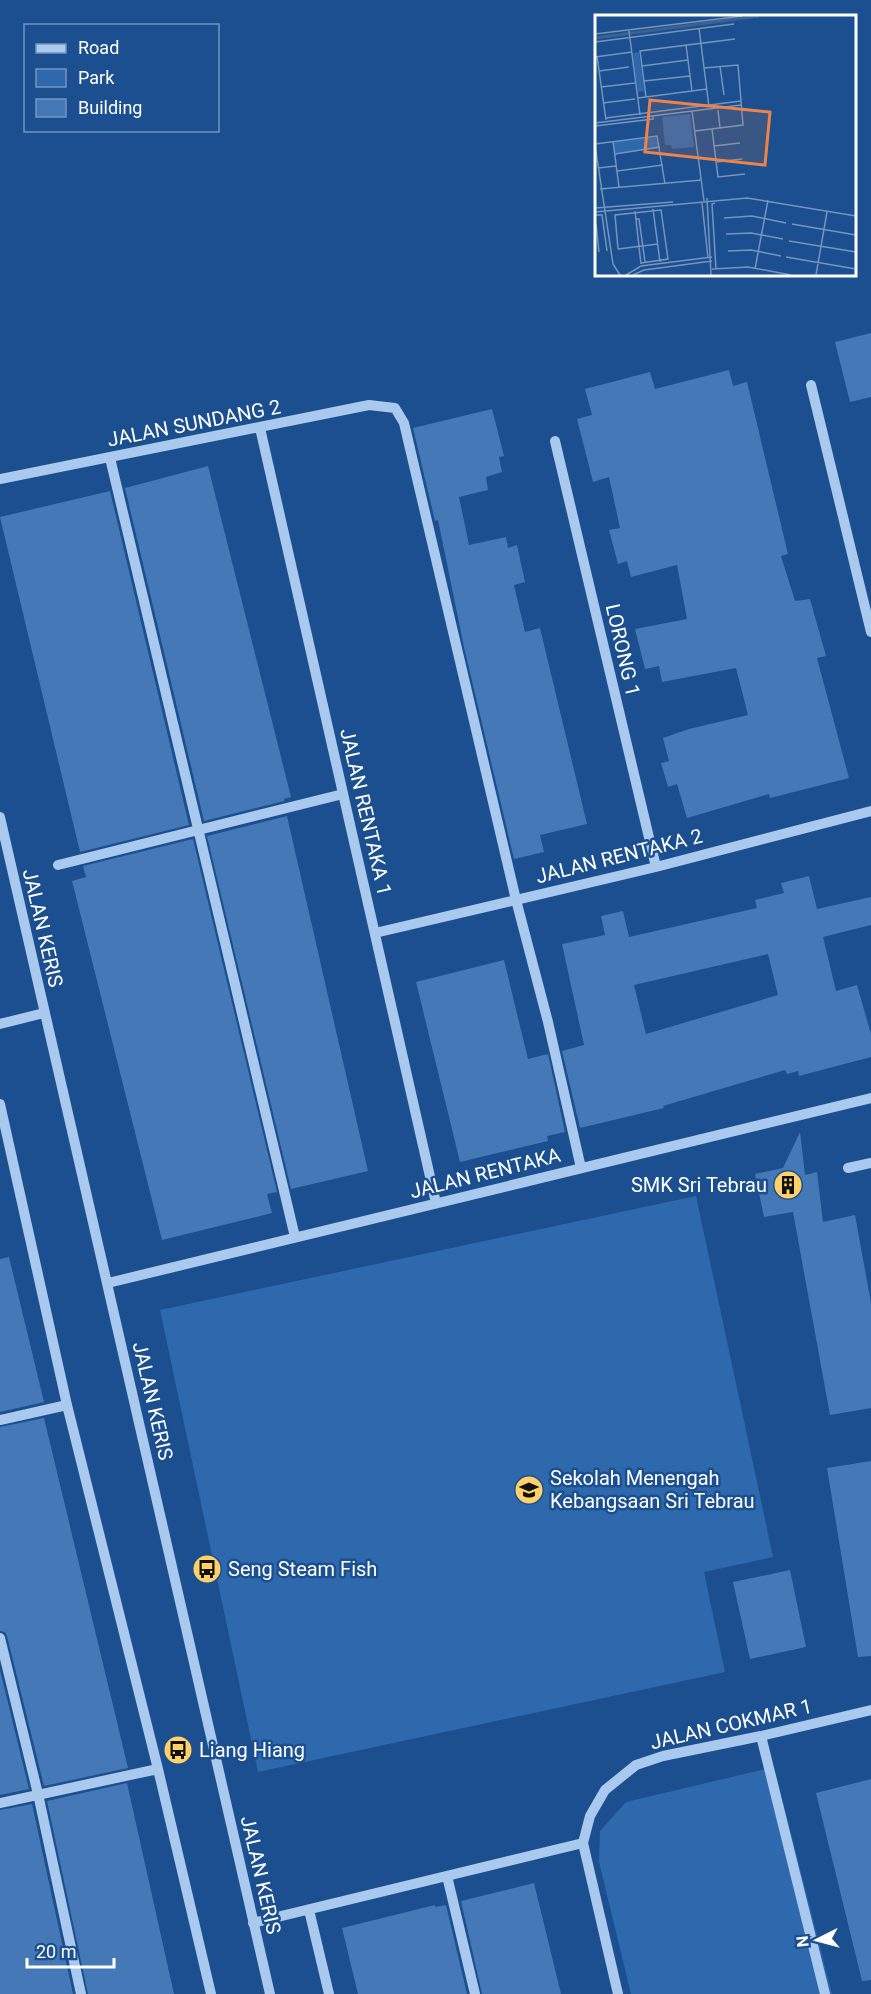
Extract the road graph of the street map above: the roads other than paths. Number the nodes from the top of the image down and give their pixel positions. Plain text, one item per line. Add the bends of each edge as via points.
1 (811, 385) dead end
2 (260, 428) junction
3 (555, 441) dead end
4 (110, 458) junction
5 (0, 479) edge
6 (871, 632) edge
7 (343, 794) junction
8 (871, 811) edge
9 (0, 817) edge
10 (200, 831) junction
11 (58, 864) dead end
12 (656, 867) junction
13 (516, 900) junction
14 (375, 933) junction
15 (44, 1013) junction
16 (0, 1023) edge
17 (871, 1098) edge
18 (0, 1104) edge
19 (871, 1163) edge
20 (581, 1168) junction
21 (848, 1168) dead end
22 (436, 1203) junction
23 (295, 1237) junction
24 (108, 1282) junction
25 (67, 1405) junction
26 (0, 1420) edge
27 (0, 1638) edge
28 (871, 1710) edge
29 (760, 1736) junction
30 (158, 1769) junction
31 (38, 1794) junction
32 (0, 1803) edge
33 (583, 1843) junction
34 (447, 1876) junction
35 (309, 1910) junction
36 (253, 1923) junction
37 (81, 1994) edge
38 (211, 1994) edge
39 (270, 1994) edge
40 (328, 1994) edge
41 (475, 1994) edge
42 (618, 1994) edge
43 (825, 1994) edge

1 - 6 street
2 - 4 street, JALAN SUNDANG 2
2 - 7 street, JALAN RENTAKA 1
2 - 13 street, JALAN SUNDANG 2 via 369,405 395,408 404,423
3 - 12 street, LORONG 1
4 - 5 street, JALAN SUNDANG 2
4 - 10 street
7 - 10 street
7 - 14 street, JALAN RENTAKA 1
8 - 12 street, JALAN RENTAKA 2
9 - 15 street, JALAN KERIS
10 - 11 street
10 - 23 street
12 - 13 street, JALAN RENTAKA 2
13 - 14 street, JALAN RENTAKA 2
13 - 20 street
14 - 22 street, JALAN RENTAKA 1
15 - 16 street
15 - 24 street, JALAN KERIS
17 - 20 street, JALAN RENTAKA
18 - 25 street
19 - 21 street
20 - 22 street, JALAN RENTAKA
22 - 23 street, JALAN RENTAKA
23 - 24 street, JALAN RENTAKA
24 - 36 street, JALAN KERIS
25 - 26 street
25 - 30 street
27 - 31 street
28 - 29 street, JALAN COKMAR 1
29 - 33 street, JALAN COKMAR 1 via 636,1765 605,1790 590,1816
29 - 43 street
30 - 31 street
30 - 38 street
31 - 32 street
31 - 37 street
33 - 34 street
33 - 42 street, JALAN COKMAR 1
34 - 35 street
34 - 41 street
35 - 36 street
35 - 40 street
36 - 39 street, JALAN KERIS

